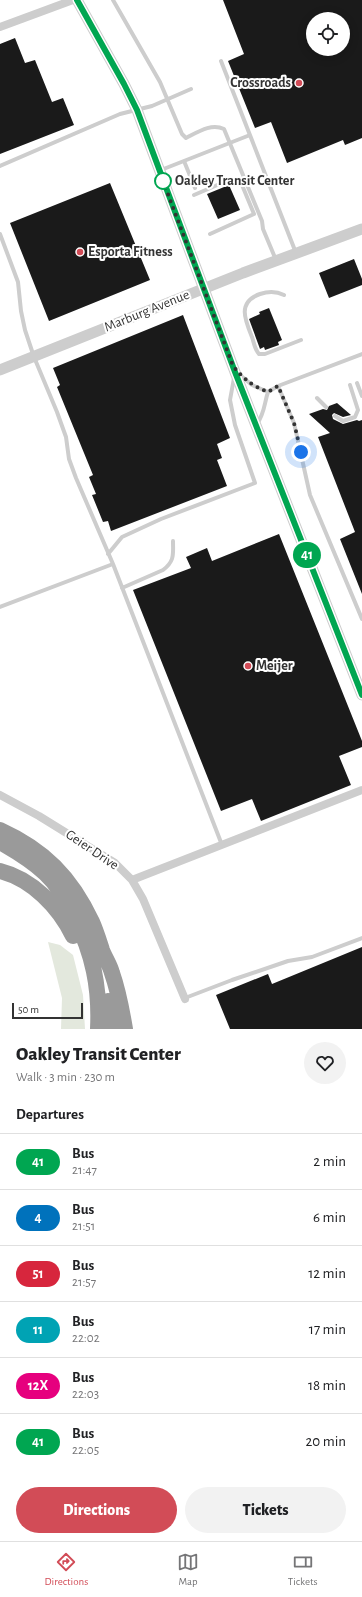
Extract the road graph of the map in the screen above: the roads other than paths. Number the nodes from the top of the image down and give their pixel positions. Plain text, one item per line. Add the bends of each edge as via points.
1 (113, 0) edge
2 (78, 1) edge
3 (0, 27) edge
4 (221, 61) dead end
5 (191, 89) dead end
6 (167, 99) junction
7 (137, 110) junction
8 (250, 135) junction
9 (230, 143) junction
10 (184, 161) junction
11 (0, 166) edge
12 (159, 170) junction
13 (195, 188) dead end
14 (194, 195) dead end
15 (362, 229) edge
16 (0, 234) edge
17 (210, 234) dead end
18 (296, 254) junction
19 (277, 261) junction
20 (203, 288) junction
21 (284, 295) dead end
22 (301, 340) dead end
23 (362, 354) edge
24 (34, 357) junction
25 (234, 369) junction
26 (0, 370) edge
27 (357, 383) dead end
28 (278, 386) junction
29 (350, 386) dead end
30 (268, 392) junction
31 (362, 395) edge
32 (316, 398) dead end
33 (326, 407) dead end
34 (335, 416) dead end
35 (256, 426) junction
36 (173, 541) dead end
37 (108, 554) junction
38 (113, 564) junction
39 (122, 588) junction
40 (0, 607) edge
41 (362, 619) edge
42 (359, 677) edge
43 (362, 695) edge
44 (362, 790) edge
45 (0, 795) edge
46 (0, 830) edge
47 (0, 842) edge
48 (222, 845) junction
49 (0, 871) edge
50 (132, 880) junction
51 (362, 938) edge
52 (102, 950) junction
53 (185, 999) joint
54 (102, 1027) edge
55 (125, 1029) edge

1 - 6 lane
2 - 3 street
2 - 7 street
4 - 8 lane
5 - 6 lane
6 - 7 lane
6 - 9 lane via 186,138 206,128 217,126 224,129
7 - 11 lane via 120,114
7 - 12 street
8 - 9 lane
8 - 18 lane
9 - 10 lane
9 - 19 lane
10 - 12 lane
10 - 13 lane
12 - 20 street
14 - 17 lane via 229,180 238,182 242,185 254,214
15 - 18 street, Marburg Avenue
16 - 24 lane via 18,282 20,311
18 - 19 street, Marburg Avenue
19 - 20 street, Marburg Avenue
20 - 24 street, Marburg Avenue
20 - 25 street
21 - 22 lane via 277,291 268,291 251,299 244,313 245,321 260,354
23 - 28 lane
24 - 26 street, Marburg Avenue
24 - 37 lane via 66,437 69,459 76,478
25 - 30 lane via 252,385
25 - 35 street
25 - 37 lane via 230,400 235,425 256,484 162,519 122,537
27 - 31 lane
28 - 30 lane
28 - 41 lane via 294,423 310,495
29 - 34 lane via 358,410 354,417 343,422
30 - 35 lane via 264,414
32 - 33 lane
35 - 42 street
36 - 39 lane via 172,560 169,566
37 - 38 lane
38 - 39 lane
38 - 40 lane
39 - 48 lane
42 - 43 street
44 - 48 street
45 - 50 street, Geier Drive via 115,863
46 - 52 highway via 29,845 56,866 80,900
47 - 54 highway via 47,874 68,903 85,939 92,962
48 - 50 street
49 - 54 highway via 24,881 60,914 79,948 92,985
50 - 53 street, Geier Drive via 143,899
51 - 53 lane via 312,957 274,965
52 - 54 highway via 109,1007
52 - 55 highway via 112,973

